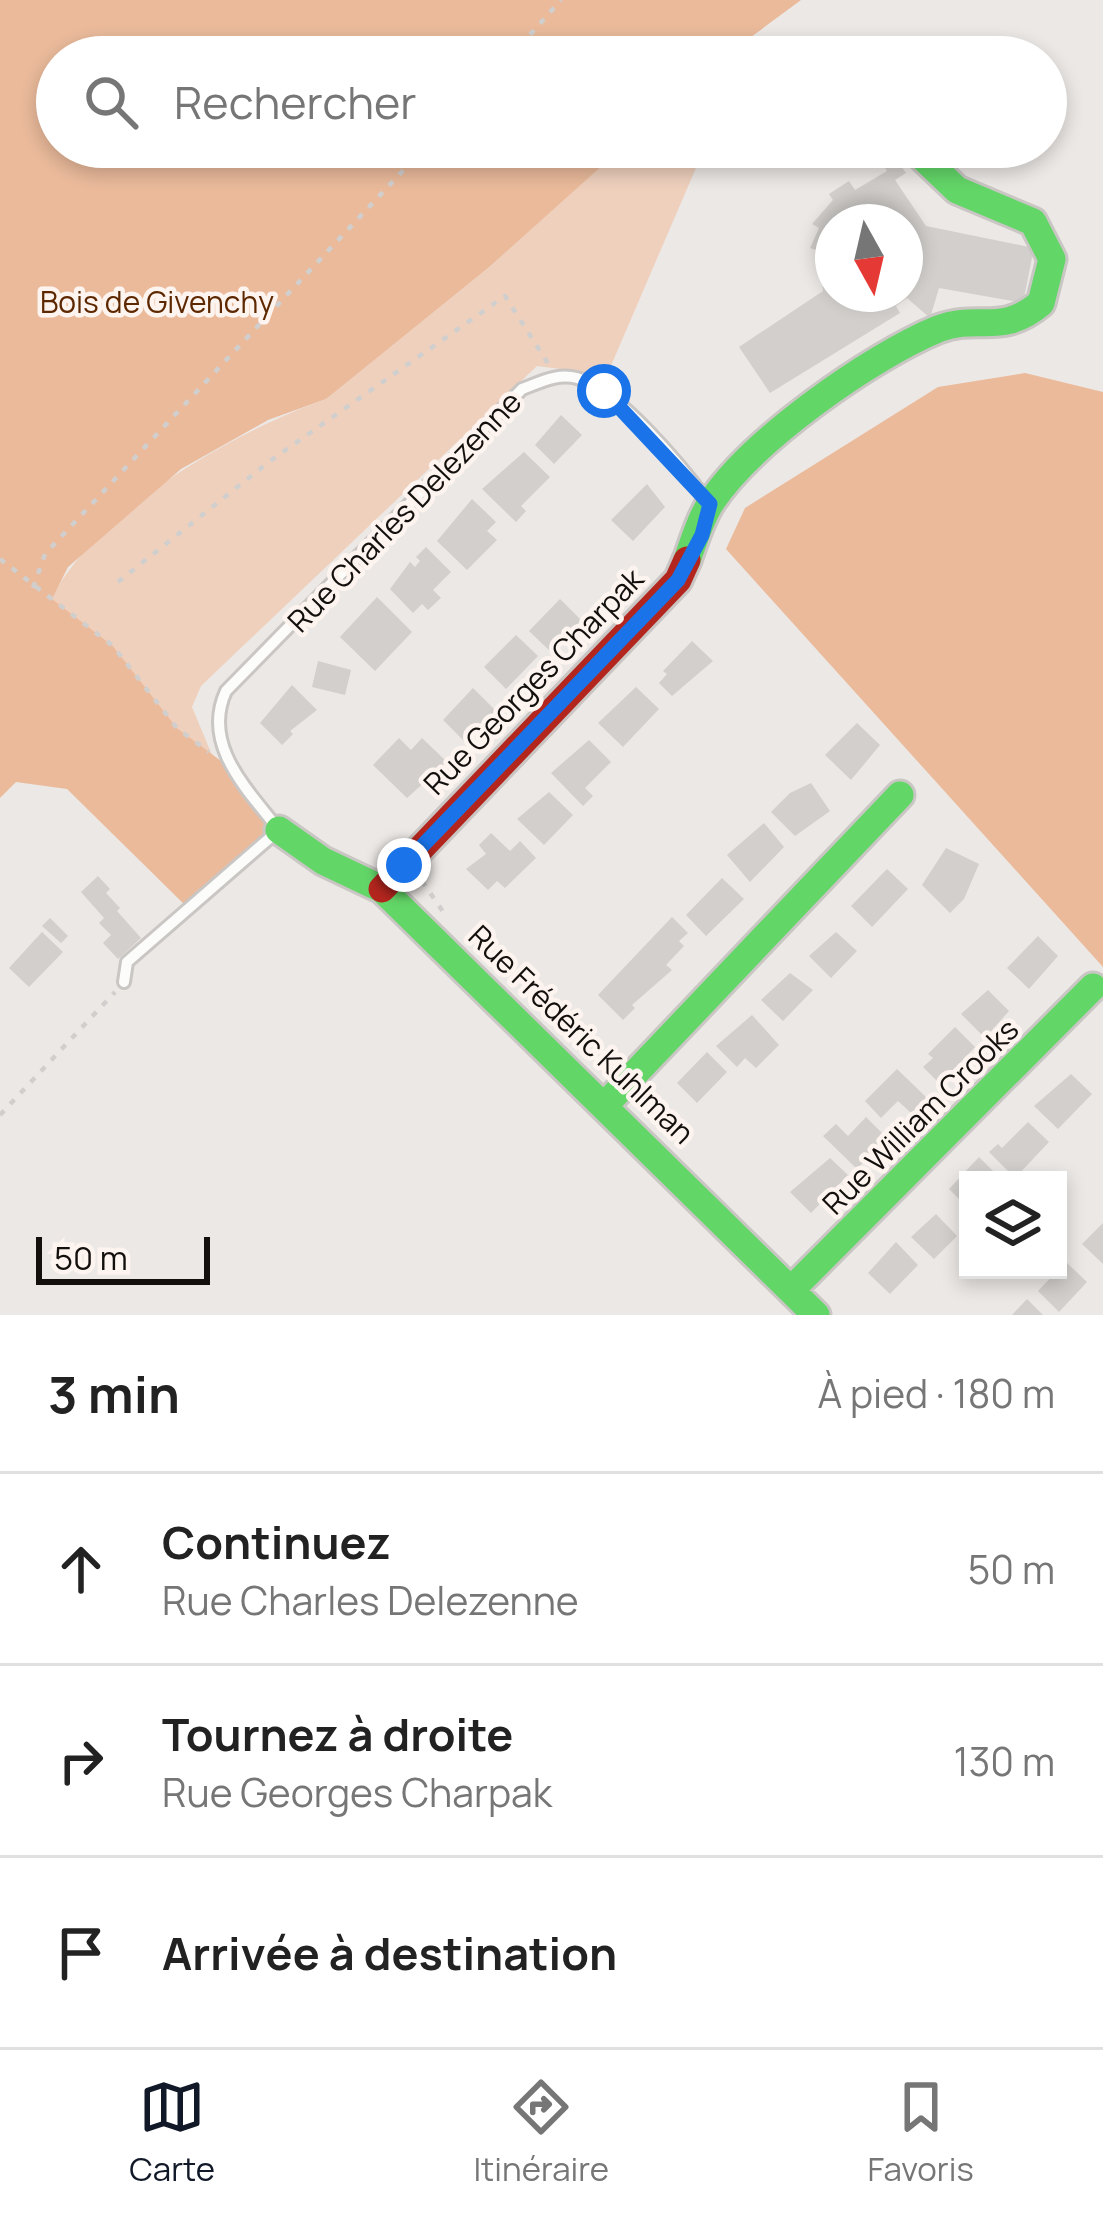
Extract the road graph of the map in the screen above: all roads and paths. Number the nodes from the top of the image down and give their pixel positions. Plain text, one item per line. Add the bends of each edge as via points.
1 (561, 0) edge
2 (528, 36) edge
3 (405, 168) edge
4 (934, 168) edge
5 (554, 376) junction
6 (710, 504) junction
7 (0, 559) edge
8 (118, 582) dead end
9 (33, 588) junction
10 (232, 770) junction
11 (899, 795) dead end
12 (279, 830) junction
13 (382, 889) junction
14 (124, 982) joint
15 (1093, 987) dead end
16 (604, 1105) junction
17 (0, 1115) edge
18 (791, 1290) junction
19 (816, 1315) edge

1 - 2 path
3 - 9 path via 45,554
4 - 6 street via 957,190 1033,222 1052,259 1041,303 1004,329 939,329 770,440
5 - 6 lane, Rue Charles Delezenne via 604,391
5 - 8 path via 506,296 270,460
5 - 10 lane, Rue Charles Delezenne via 522,389 226,692 217,723
6 - 13 street, Rue Georges Charpak via 678,580
7 - 9 path
9 - 10 path via 113,646 177,728
10 - 12 lane, Rue Charles Delezenne
11 - 16 street
12 - 13 street, Rue Frédéric Kuhlman
12 - 14 lane via 128,962
13 - 16 street, Rue Frédéric Kuhlman
14 - 17 path
15 - 18 street, Rue William Crooks
16 - 18 street, Rue Frédéric Kuhlman
18 - 19 street, Rue Frédéric Kuhlman

